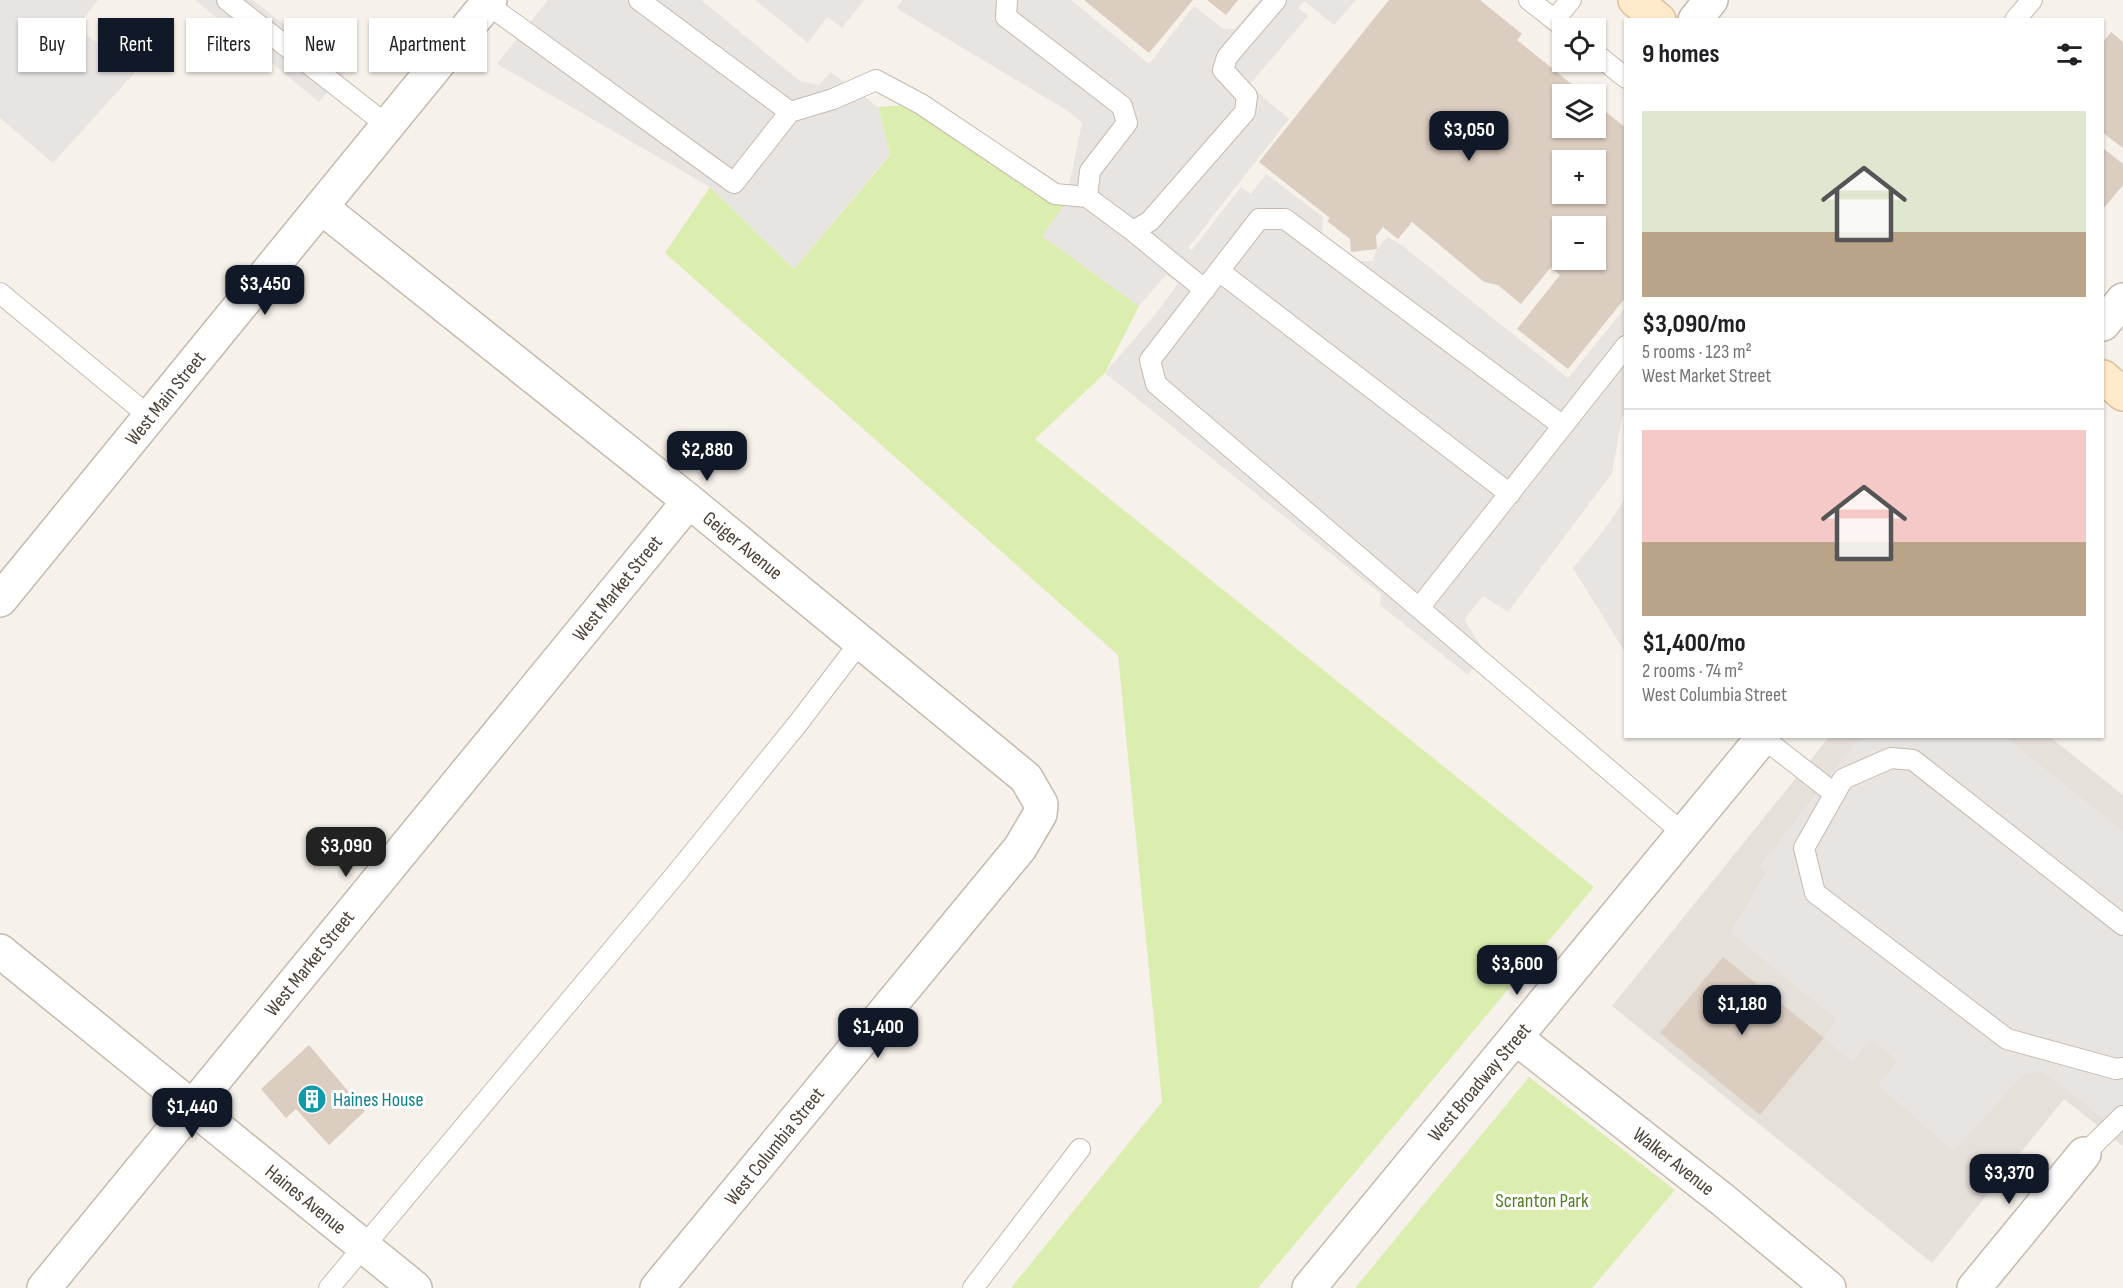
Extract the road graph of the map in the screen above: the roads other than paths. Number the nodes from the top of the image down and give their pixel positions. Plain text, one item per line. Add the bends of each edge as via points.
1 (226, 0) edge
2 (639, 0) edge
3 (1007, 0) edge
4 (1276, 0) edge
5 (1529, 0) edge
6 (1571, 0) edge
7 (1635, 0) edge
8 (1711, 0) edge
9 (2032, 0) edge
10 (488, 2) edge
11 (1552, 18) edge
12 (1563, 18) edge
13 (1657, 18) edge
14 (1697, 18) edge
15 (2017, 18) edge
16 (1606, 62) edge
17 (1624, 76) edge
18 (790, 112) junction
19 (388, 126) junction
20 (1087, 197) junction
21 (321, 207) junction
22 (1133, 231) junction
23 (1219, 271) junction
24 (1205, 290) junction
25 (0, 293) edge
26 (2123, 300) edge
27 (2104, 323) edge
28 (1624, 349) edge
29 (2104, 378) edge
30 (2123, 394) edge
31 (150, 417) junction
32 (1563, 426) junction
33 (1510, 494) junction
34 (689, 501) junction
35 (0, 600) edge
36 (1419, 608) junction
37 (860, 642) junction
38 (1762, 738) edge
39 (1764, 738) edge
40 (1835, 794) junction
41 (1041, 804) joint
42 (1684, 834) junction
43 (2123, 925) edge
44 (0, 951) edge
45 (1516, 1038) junction
46 (2123, 1068) edge
47 (192, 1106) junction
48 (2123, 1116) edge
49 (1080, 1149) dead end
50 (2084, 1154) joint
51 (363, 1246) junction
52 (44, 1288) edge
53 (329, 1288) edge
54 (415, 1288) edge
55 (657, 1288) edge
56 (973, 1288) edge
57 (1310, 1288) edge
58 (1828, 1288) edge
59 (1974, 1288) edge

1 - 19 lane
2 - 18 lane
3 - 20 lane via 1006,17 1122,106 1127,123 1090,171
4 - 22 lane via 1227,57 1223,70 1247,96 1245,112 1150,221
5 - 11 lane
6 - 12 lane
7 - 13 main road
8 - 14 street
9 - 15 lane
10 - 18 lane via 734,183
10 - 19 street, West Main Street
16 - 17 lane
18 - 20 lane via 876,80 921,104 1055,194
19 - 21 street, West Main Street
20 - 22 lane
21 - 31 street, West Main Street
21 - 34 street, Geiger Avenue
22 - 24 lane
23 - 24 lane
23 - 32 lane via 1259,219 1285,219
23 - 33 lane
24 - 36 lane via 1150,360 1156,384
25 - 31 lane
26 - 27 street
28 - 32 lane
29 - 30 main road
31 - 35 street, West Main Street
32 - 33 lane
33 - 36 lane
34 - 37 street, Geiger Avenue
34 - 47 street, West Market Street
36 - 42 lane
37 - 41 street, Geiger Avenue via 1026,778
37 - 51 lane via 676,874
38 - 42 street, West Broadway Street
39 - 40 lane
40 - 43 lane via 1843,779 1891,758 1913,760
40 - 46 lane via 1804,848 1815,893 2007,1039
41 - 55 street, West Columbia Street via 1040,814 1020,848
42 - 45 street, West Broadway Street
44 - 47 street, Haines Avenue
45 - 57 street, West Broadway Street
45 - 58 street, Walker Avenue via 1723,1200
47 - 51 street, Haines Avenue
47 - 52 street, West Market Street
48 - 50 lane
49 - 56 lane
50 - 59 street
51 - 53 lane
51 - 54 street, Haines Avenue

